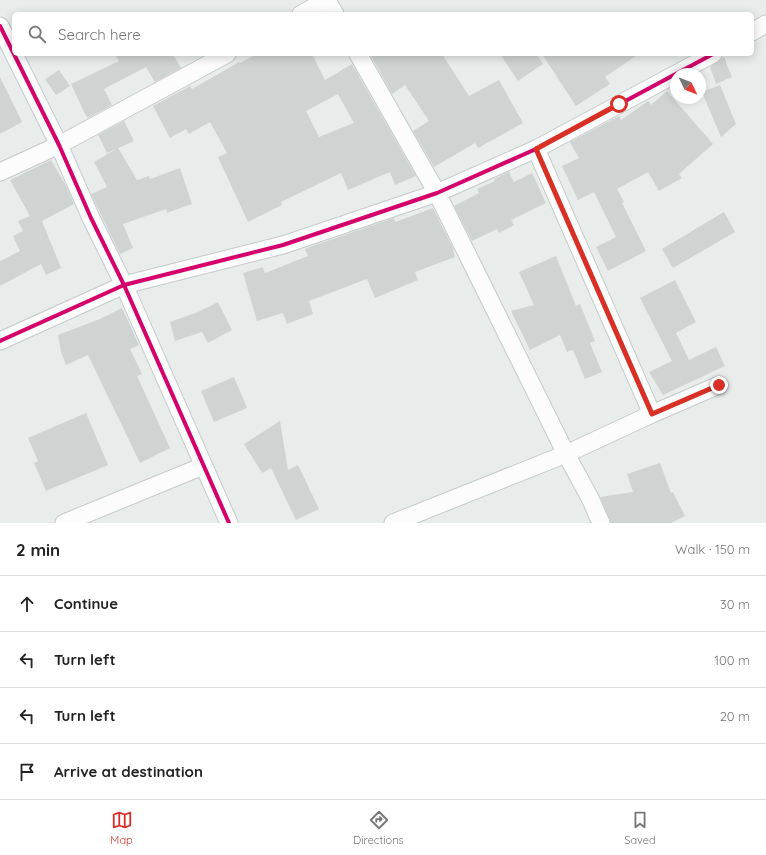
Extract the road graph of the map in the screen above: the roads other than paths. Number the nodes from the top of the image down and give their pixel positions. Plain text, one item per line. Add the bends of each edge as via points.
1 (327, 0) edge
2 (305, 12) edge
3 (334, 12) edge
4 (766, 24) edge
5 (0, 26) edge
6 (754, 31) edge
7 (12, 50) edge
8 (15, 56) edge
9 (223, 56) edge
10 (359, 56) edge
11 (709, 56) edge
12 (59, 145) junction
13 (536, 149) junction
14 (0, 172) edge
15 (437, 193) junction
16 (124, 285) junction
17 (0, 341) edge
18 (719, 385) dead end
19 (652, 414) junction
20 (566, 454) junction
21 (204, 466) junction
22 (64, 523) edge
23 (229, 523) edge
24 (394, 523) edge
25 (601, 523) edge

1 - 2 street
1 - 3 street
4 - 6 street
5 - 7 street
8 - 12 street
9 - 12 street
10 - 15 street
11 - 13 street
12 - 14 street
12 - 16 street
13 - 15 street
13 - 19 street
15 - 16 street via 282,245
15 - 20 street
16 - 17 street
16 - 21 street
18 - 19 street
19 - 20 street
20 - 24 street
20 - 25 street
21 - 22 street
21 - 23 street

